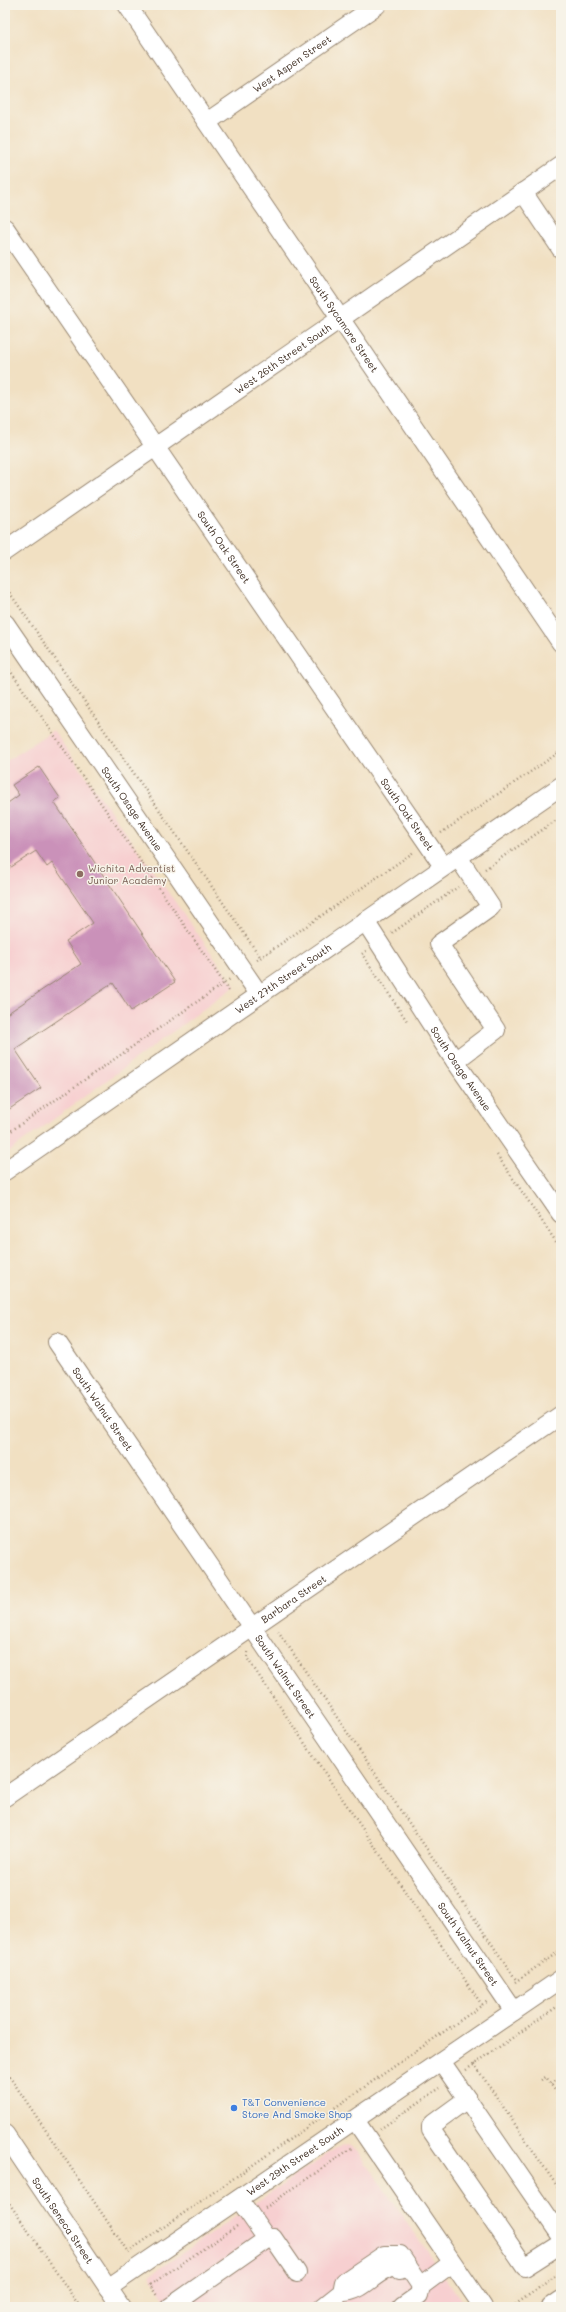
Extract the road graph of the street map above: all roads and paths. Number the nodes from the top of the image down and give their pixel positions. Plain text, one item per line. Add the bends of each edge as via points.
1 (126, 5) edge
2 (377, 5) edge
3 (207, 122) junction
4 (561, 166) edge
5 (523, 192) junction
6 (5, 228) edge
7 (561, 249) edge
8 (340, 318) junction
9 (156, 446) junction
10 (5, 551) edge
11 (5, 586) edge
12 (5, 623) edge
13 (561, 643) edge
14 (5, 663) edge
15 (561, 751) edge
16 (561, 786) edge
17 (561, 817) edge
18 (427, 843) junction
19 (458, 856) junction
20 (443, 866) junction
21 (472, 878) junction
22 (364, 921) junction
23 (378, 942) junction
24 (261, 958) junction
25 (242, 970) junction
26 (224, 983) junction
27 (230, 992) dead end
28 (259, 994) junction
29 (409, 1024) dead end
30 (455, 1061) junction
31 (5, 1135) edge
32 (496, 1153) dead end
33 (5, 1171) edge
34 (561, 1214) edge
35 (561, 1249) edge
36 (57, 1342) dead end
37 (561, 1414) edge
38 (252, 1627) junction
39 (5, 1797) edge
40 (561, 1950) edge
41 (561, 1978) edge
42 (501, 1992) junction
43 (514, 2011) junction
44 (441, 2061) junction
45 (474, 2064) dead end
46 (5, 2070) edge
47 (561, 2077) edge
48 (541, 2080) dead end
49 (551, 2084) junction
50 (467, 2099) junction
51 (561, 2099) edge
52 (356, 2120) junction
53 (7, 2143) edge
54 (560, 2190) edge
55 (5, 2197) edge
56 (239, 2199) junction
57 (561, 2236) edge
58 (267, 2239) junction
59 (561, 2244) edge
60 (128, 2252) junction
61 (452, 2263) junction
62 (138, 2268) junction
63 (561, 2272) edge
64 (297, 2273) dead end
65 (108, 2288) junction
66 (420, 2290) junction
67 (561, 2300) edge
68 (335, 2301) edge
69 (165, 2304) edge
70 (80, 2307) edge
71 (121, 2307) edge
72 (402, 2307) edge
73 (483, 2307) edge
74 (512, 2307) edge
75 (551, 2307) edge

1 - 3 street, South Sycamore Street
2 - 3 street, West Aspen Street
3 - 8 street, South Sycamore Street
4 - 5 street, West 26th Street South
5 - 7 street
5 - 8 street, West 26th Street South
6 - 9 street, South Oak Street
8 - 9 street, West 26th Street South
8 - 13 street, South Sycamore Street
9 - 10 street, West 26th Street South
9 - 18 street, South Oak Street
11 - 24 path
12 - 25 street, South Osage Avenue
14 - 26 path
15 - 18 path
16 - 19 street, West 27th Street South
17 - 21 path
18 - 20 street, South Oak Street
18 - 24 path
19 - 20 street, West 27th Street South
19 - 21 street
20 - 22 street, West 27th Street South
21 - 23 path
21 - 30 street via 491,907 439,944 496,1030
22 - 23 street, South Osage Avenue
22 - 28 street, West 27th Street South
23 - 29 path via 362,954
23 - 30 street, South Osage Avenue
24 - 25 path
25 - 26 path
25 - 28 street, South Osage Avenue
26 - 27 path
26 - 31 path
28 - 33 street, West 27th Street South
30 - 34 street, South Osage Avenue
32 - 35 path
36 - 38 street, South Walnut Street
37 - 38 street, Barbara Street
38 - 39 street, Barbara Street
38 - 42 street, South Walnut Street
40 - 42 path
41 - 43 street, West 29th Street South
42 - 43 street, South Walnut Street
42 - 60 path
43 - 44 street, West 29th Street South
44 - 50 street
44 - 52 street, West 29th Street South
45 - 54 path
46 - 60 path
47 - 49 path
48 - 49 path via 546,2077
49 - 51 path
50 - 57 street
50 - 59 street via 434,2123 431,2126 432,2130 525,2267
52 - 56 street, West 29th Street South
52 - 61 street
53 - 65 street, South Seneca Street
55 - 70 path
56 - 58 street
56 - 62 street, West 29th Street South
58 - 64 street via 273,2238
58 - 69 street
60 - 62 path
61 - 66 street
61 - 73 street
62 - 65 street, West 29th Street South
62 - 69 path
63 - 74 path
65 - 71 street, South Seneca Street
66 - 68 street via 397,2266 388,2267
66 - 72 street
67 - 75 street

